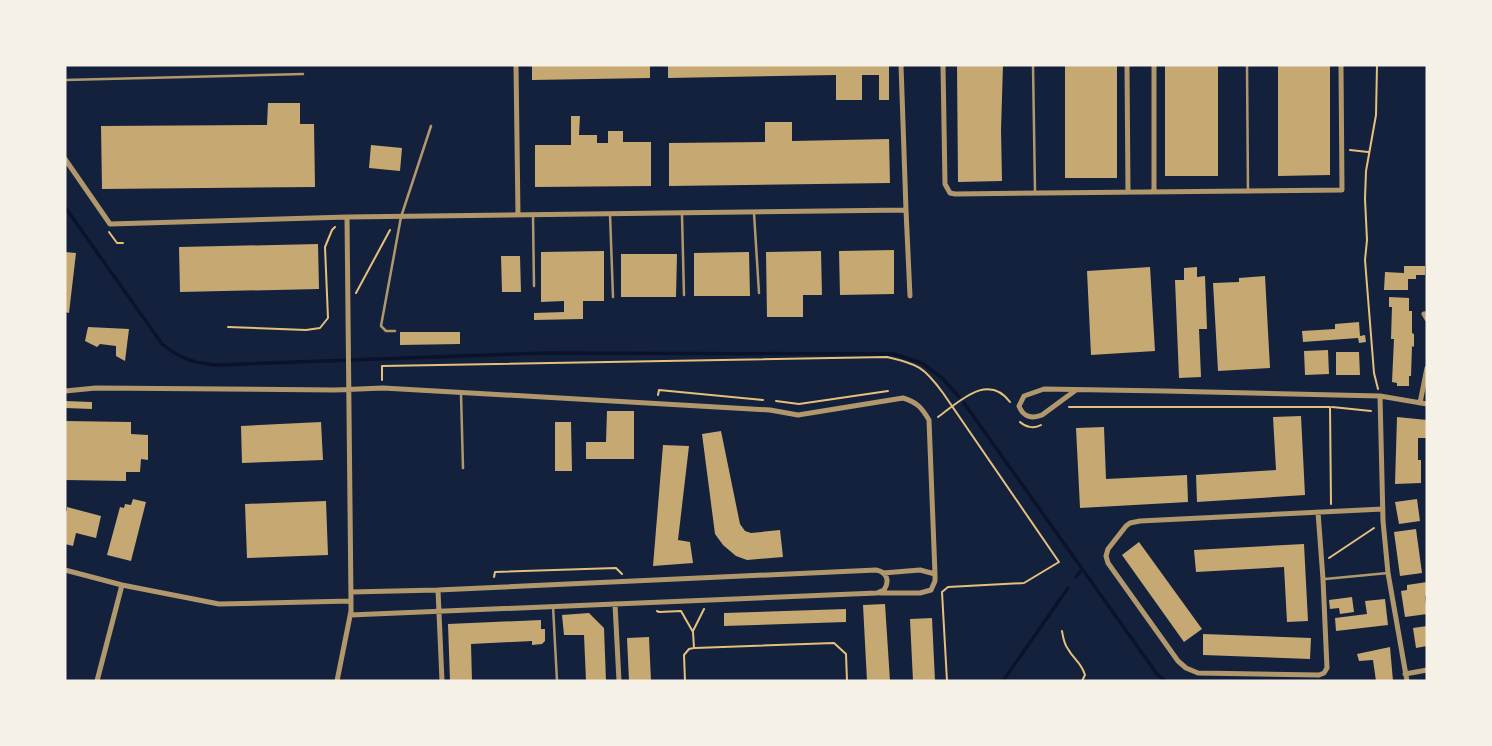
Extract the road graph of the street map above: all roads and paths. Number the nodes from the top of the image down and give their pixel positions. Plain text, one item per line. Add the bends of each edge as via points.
1 (516, 65) edge
2 (901, 65) edge
3 (943, 65) edge
4 (1033, 65) edge
5 (1127, 65) edge
6 (1154, 65) edge
7 (1247, 65) edge
8 (1341, 65) edge
9 (1377, 65) edge
10 (303, 75) dead end
11 (65, 80) edge
12 (431, 126) dead end
13 (1342, 149) junction
14 (1369, 152) junction
15 (65, 159) edge
16 (1154, 191) junction
17 (1128, 192) junction
18 (1248, 192) junction
19 (1035, 193) junction
20 (906, 210) junction
21 (754, 212) junction
22 (682, 213) junction
23 (610, 214) junction
24 (518, 215) junction
25 (533, 215) junction
26 (346, 217) junction
27 (399, 217) junction
28 (534, 286) dead end
29 (759, 293) dead end
30 (684, 295) dead end
31 (910, 296) dead end
32 (614, 297) dead end
33 (348, 309) junction
34 (228, 327) dead end
35 (395, 331) dead end
36 (1427, 368) edge
37 (383, 388) junction
38 (349, 390) junction
39 (897, 390) dead end
40 (1076, 390) junction
41 (65, 391) edge
42 (461, 392) junction
43 (1380, 397) junction
44 (761, 400) dead end
45 (774, 401) dead end
46 (1420, 403) junction
47 (657, 404) junction
48 (1427, 404) edge
49 (1011, 405) dead end
50 (953, 406) junction
51 (1331, 407) junction
52 (1065, 409) dead end
53 (1380, 411) junction
54 (937, 418) dead end
55 (1018, 420) dead end
56 (1043, 424) dead end
57 (463, 468) dead end
58 (1383, 509) junction
59 (1318, 512) junction
60 (1331, 512) junction
61 (1383, 521) junction
62 (1322, 563) junction
63 (65, 570) edge
64 (883, 573) junction
65 (1388, 573) junction
66 (935, 574) junction
67 (1323, 579) junction
68 (122, 585) junction
69 (439, 590) junction
70 (351, 592) junction
71 (877, 593) junction
72 (351, 601) junction
73 (615, 604) junction
74 (553, 606) junction
75 (693, 610) dead end
76 (440, 611) junction
77 (350, 615) junction
78 (1062, 631) dead end
79 (693, 632) dead end
80 (694, 649) dead end
81 (1427, 670) edge
82 (1406, 678) edge
83 (97, 681) edge
84 (337, 681) edge
85 (442, 681) edge
86 (557, 681) edge
87 (619, 681) edge
88 (847, 681) edge
89 (947, 681) edge
90 (1082, 681) edge

1 - 24 street
2 - 20 street
3 - 19 street via 945,184 950,193
4 - 19 lane
5 - 17 street
6 - 16 street
7 - 18 lane
8 - 13 street
9 - 14 path via 1376,115
10 - 11 lane
12 - 27 lane
13 - 14 path
13 - 18 street via 1342,190
14 - 43 path via 1365,260
15 - 26 street via 110,224
16 - 17 street
16 - 18 street
17 - 19 street
20 - 21 street
20 - 31 street
21 - 22 street
21 - 29 lane
22 - 23 street
22 - 30 lane
23 - 25 street
23 - 32 lane
24 - 25 street
24 - 27 street
25 - 28 lane
26 - 27 street
26 - 33 street
26 - 34 path via 332,230 325,247 328,318 320,328
27 - 33 path
27 - 35 lane via 381,326
33 - 38 street
36 - 46 street
37 - 38 street
37 - 42 street
37 - 50 path via 382,366 887,357 927,372
38 - 41 street
38 - 70 street
39 - 45 path via 799,404
40 - 40 street via 1036,417 1025,415 1019,406 1024,396 1044,389
40 - 43 street
42 - 47 street
42 - 57 lane
43 - 46 street
43 - 53 street
44 - 47 path via 659,390
46 - 48 street
47 - 66 street via 798,415 912,400 929,420
49 - 50 path via 995,390 983,389
50 - 54 path
50 - 89 path via 1059,562 1024,583 948,587 942,592
51 - 52 path
51 - 53 path
51 - 60 path
53 - 58 street
55 - 56 path via 1030,427
58 - 60 street
58 - 61 street
59 - 60 street
59 - 62 street
59 - 67 street via 1134,522 1126,526 1106,556 1178,661 1193,672 1322,675 1326,671
61 - 62 path
61 - 65 street
62 - 67 street
63 - 68 street
64 - 66 street via 920,570
64 - 69 street
64 - 71 street via 887,583
65 - 67 lane
65 - 82 street
66 - 71 street via 931,590
68 - 72 street via 219,604
68 - 83 street
69 - 70 street
69 - 76 street
70 - 72 street
71 - 73 street
72 - 77 street
73 - 74 street
73 - 87 street
74 - 76 street
74 - 86 lane
75 - 79 path via 705,609
76 - 77 street
76 - 85 street
77 - 84 street
78 - 90 path via 1068,650 1082,666
80 - 88 path via 834,643 846,654
81 - 82 street

